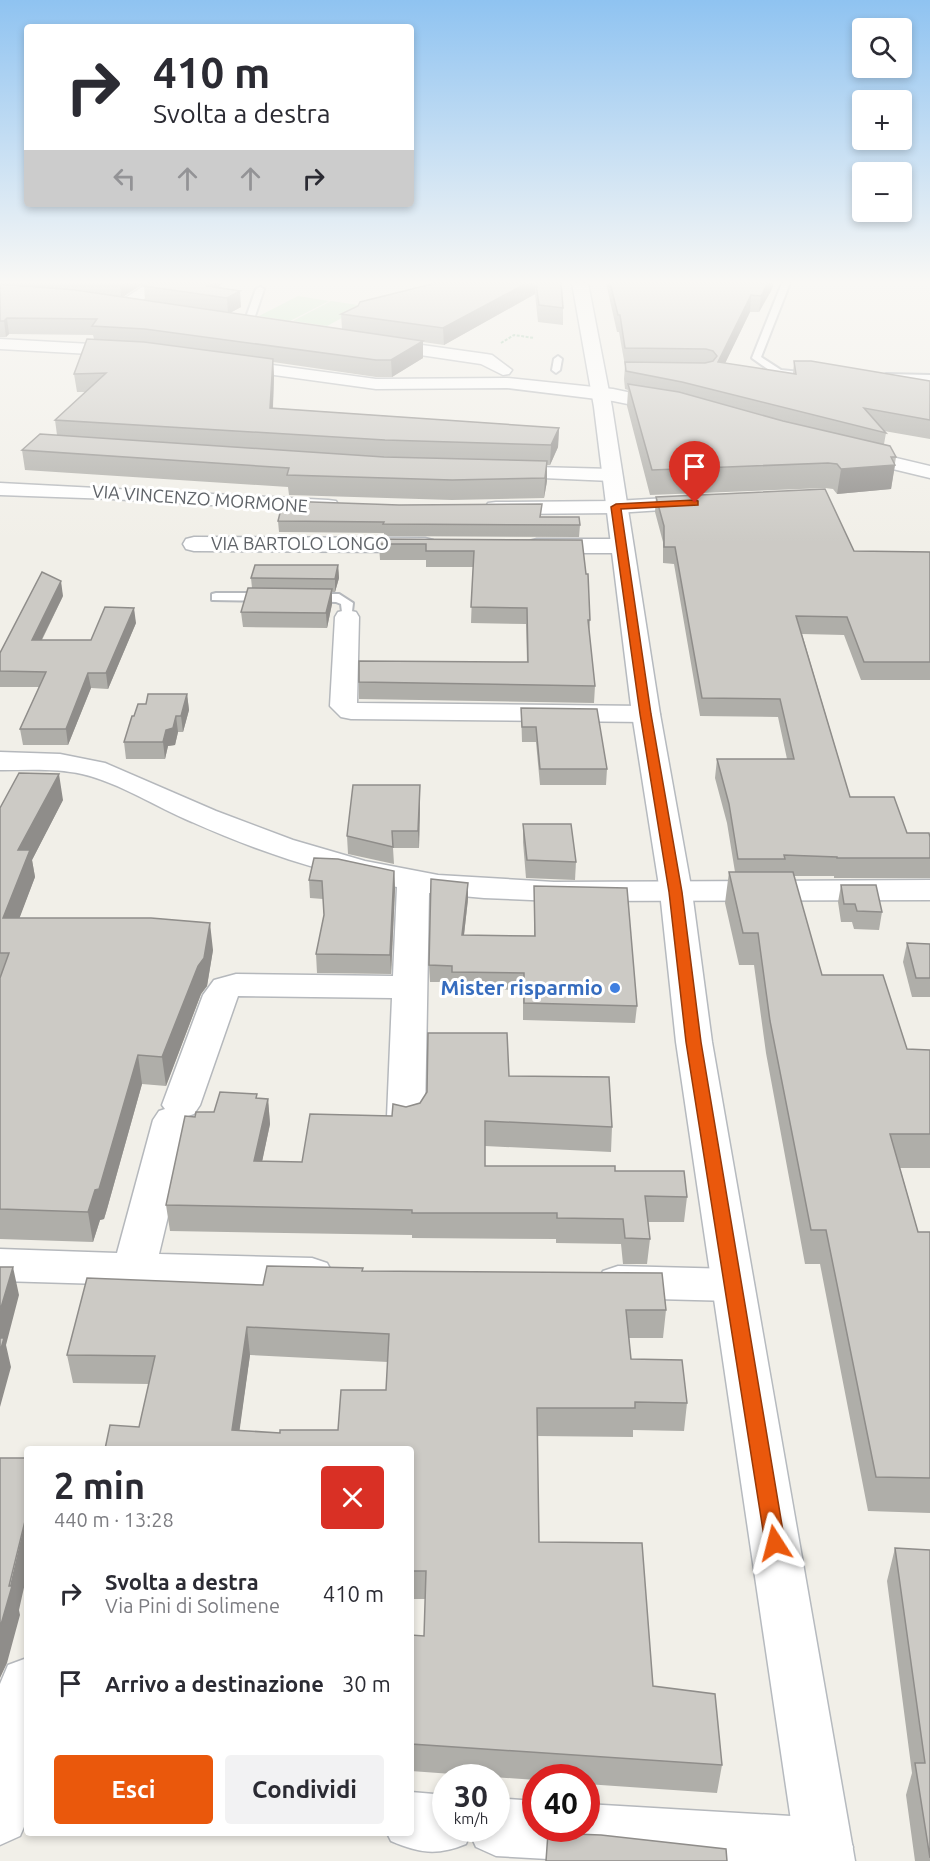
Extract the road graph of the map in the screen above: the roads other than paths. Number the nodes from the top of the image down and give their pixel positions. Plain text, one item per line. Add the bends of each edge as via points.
1 (272, 370) edge
2 (497, 370) edge
3 (554, 370) edge
4 (561, 370) edge
5 (570, 370) edge
6 (774, 370) edge
7 (619, 374) dead end
8 (803, 375) edge
9 (505, 377) junction
10 (872, 377) edge
11 (930, 378) edge
12 (600, 393) junction
13 (689, 411) edge
14 (831, 448) edge
15 (481, 471) edge
16 (930, 472) edge
17 (0, 489) edge
18 (614, 491) junction
19 (720, 501) edge
20 (351, 507) edge
21 (472, 508) edge
22 (194, 544) dead end
23 (444, 545) edge
24 (515, 546) edge
25 (622, 546) junction
26 (216, 597) dead end
27 (347, 617) joint
28 (646, 714) junction
29 (0, 761) edge
30 (413, 880) junction
31 (930, 890) edge
32 (676, 892) junction
33 (410, 986) junction
34 (406, 1117) edge
35 (0, 1265) edge
36 (134, 1269) junction
37 (348, 1275) edge
38 (575, 1281) edge
39 (733, 1285) junction
40 (24, 1704) edge
41 (10, 1803) edge
42 (414, 1821) edge
43 (432, 1823) edge
44 (510, 1828) edge
45 (825, 1854) edge

1 - 9 street via 376,384
2 - 9 street
3 - 9 street
4 - 12 street
5 - 7 street
6 - 8 lane
9 - 12 street
10 - 11 lane
12 - 13 street
12 - 18 street
14 - 16 street
15 - 18 street
17 - 20 street, VIA VINCENZO MORMONE
18 - 19 street
18 - 21 street
18 - 25 street
22 - 23 street, VIA BARTOLO LONGO
24 - 25 street
25 - 28 street
26 - 27 lane via 339,598 347,603
27 - 28 street via 343,706 351,711
28 - 32 street
29 - 30 street via 95,770 293,850
30 - 32 street via 534,892
30 - 33 street
31 - 32 street
32 - 39 street via 694,1042
33 - 34 street
33 - 36 street via 226,988 220,995 177,1112
35 - 36 street
36 - 37 street
38 - 39 street
39 - 45 street
40 - 41 street
42 - 43 street
44 - 45 street

